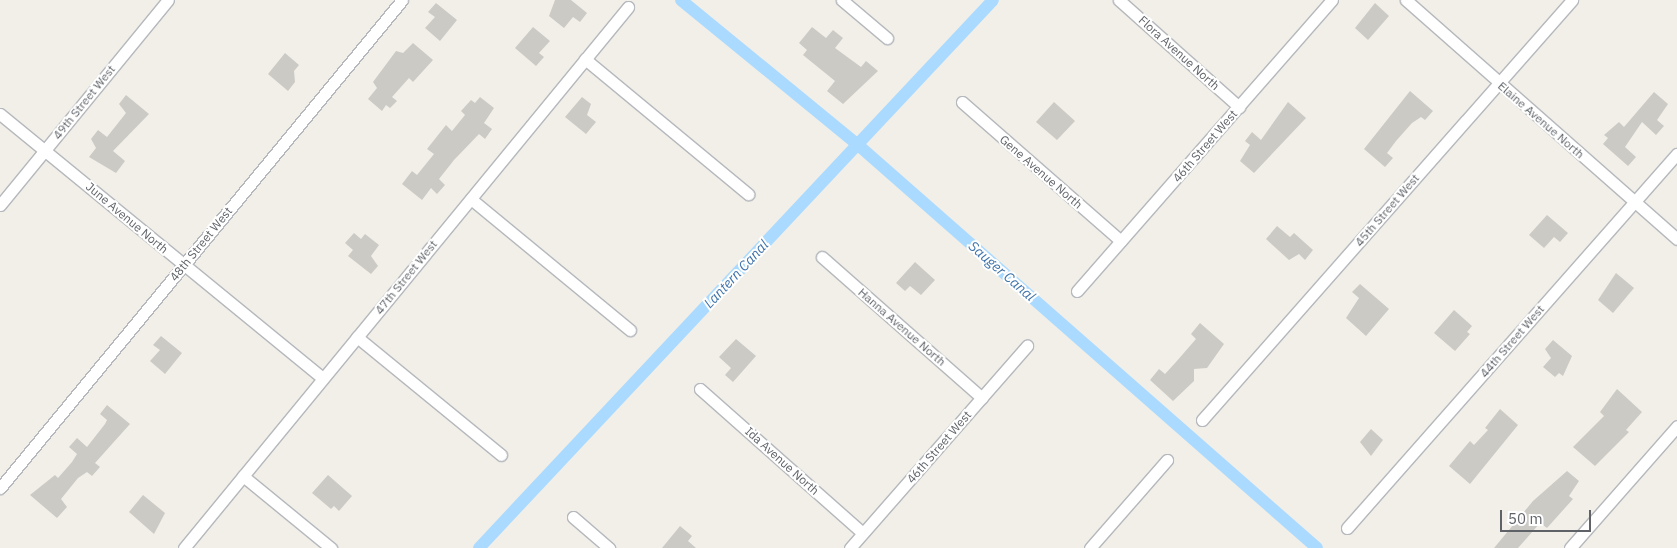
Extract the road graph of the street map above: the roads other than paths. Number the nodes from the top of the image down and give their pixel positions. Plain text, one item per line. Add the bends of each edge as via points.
1 (168, 0) edge
2 (402, 0) edge
3 (842, 0) edge
4 (1119, 0) edge
5 (1332, 0) edge
6 (1406, 0) edge
7 (1572, 0) edge
8 (628, 7) dead end
9 (887, 38) dead end
10 (585, 59) junction
11 (1499, 82) junction
12 (962, 102) dead end
13 (1239, 107) junction
14 (0, 114) edge
15 (44, 151) junction
16 (1677, 154) edge
17 (748, 194) dead end
18 (471, 199) junction
19 (1635, 202) junction
20 (0, 205) edge
21 (1677, 239) edge
22 (1121, 241) junction
23 (822, 257) dead end
24 (184, 265) junction
25 (1077, 291) dead end
26 (630, 330) dead end
27 (357, 337) junction
28 (1028, 346) dead end
29 (323, 378) junction
30 (700, 389) dead end
31 (982, 398) junction
32 (1202, 420) dead end
33 (1677, 426) edge
34 (501, 455) dead end
35 (1167, 460) dead end
36 (243, 476) junction
37 (0, 488) edge
38 (573, 517) dead end
39 (1347, 528) dead end
40 (863, 533) junction
41 (184, 548) edge
42 (330, 548) edge
43 (609, 548) edge
44 (850, 548) edge
45 (1090, 548) edge
46 (1570, 548) edge

1 - 15 street, 49th Street West
2 - 24 street, 48th Street West
3 - 9 street
4 - 13 street, Flora Avenue North
5 - 13 street, 46th Street West
6 - 11 street, Elaine Avenue North
7 - 11 street, 45th Street West
8 - 10 street, 47th Street West
10 - 17 street
10 - 18 street, 47th Street West
11 - 19 street, Elaine Avenue North
11 - 32 street, 45th Street West
12 - 22 street, Gene Avenue North
13 - 22 street, 46th Street West
14 - 15 street, June Avenue North
15 - 20 street, 49th Street West
15 - 24 street, June Avenue North
16 - 19 street, 44th Street West
18 - 26 street
18 - 27 street, 47th Street West
19 - 21 street, Elaine Avenue North
19 - 39 street, 44th Street West
22 - 25 street, 46th Street West
23 - 31 street, Hanna Avenue North
24 - 29 street, June Avenue North
24 - 37 street, 48th Street West
27 - 29 street, 47th Street West
27 - 34 street
28 - 31 street, 46th Street West
29 - 36 street, 47th Street West
30 - 40 street, Ida Avenue North
31 - 40 street, 46th Street West
33 - 46 street
35 - 45 street
36 - 41 street, 47th Street West
36 - 42 street
38 - 43 street
40 - 44 street, 46th Street West

